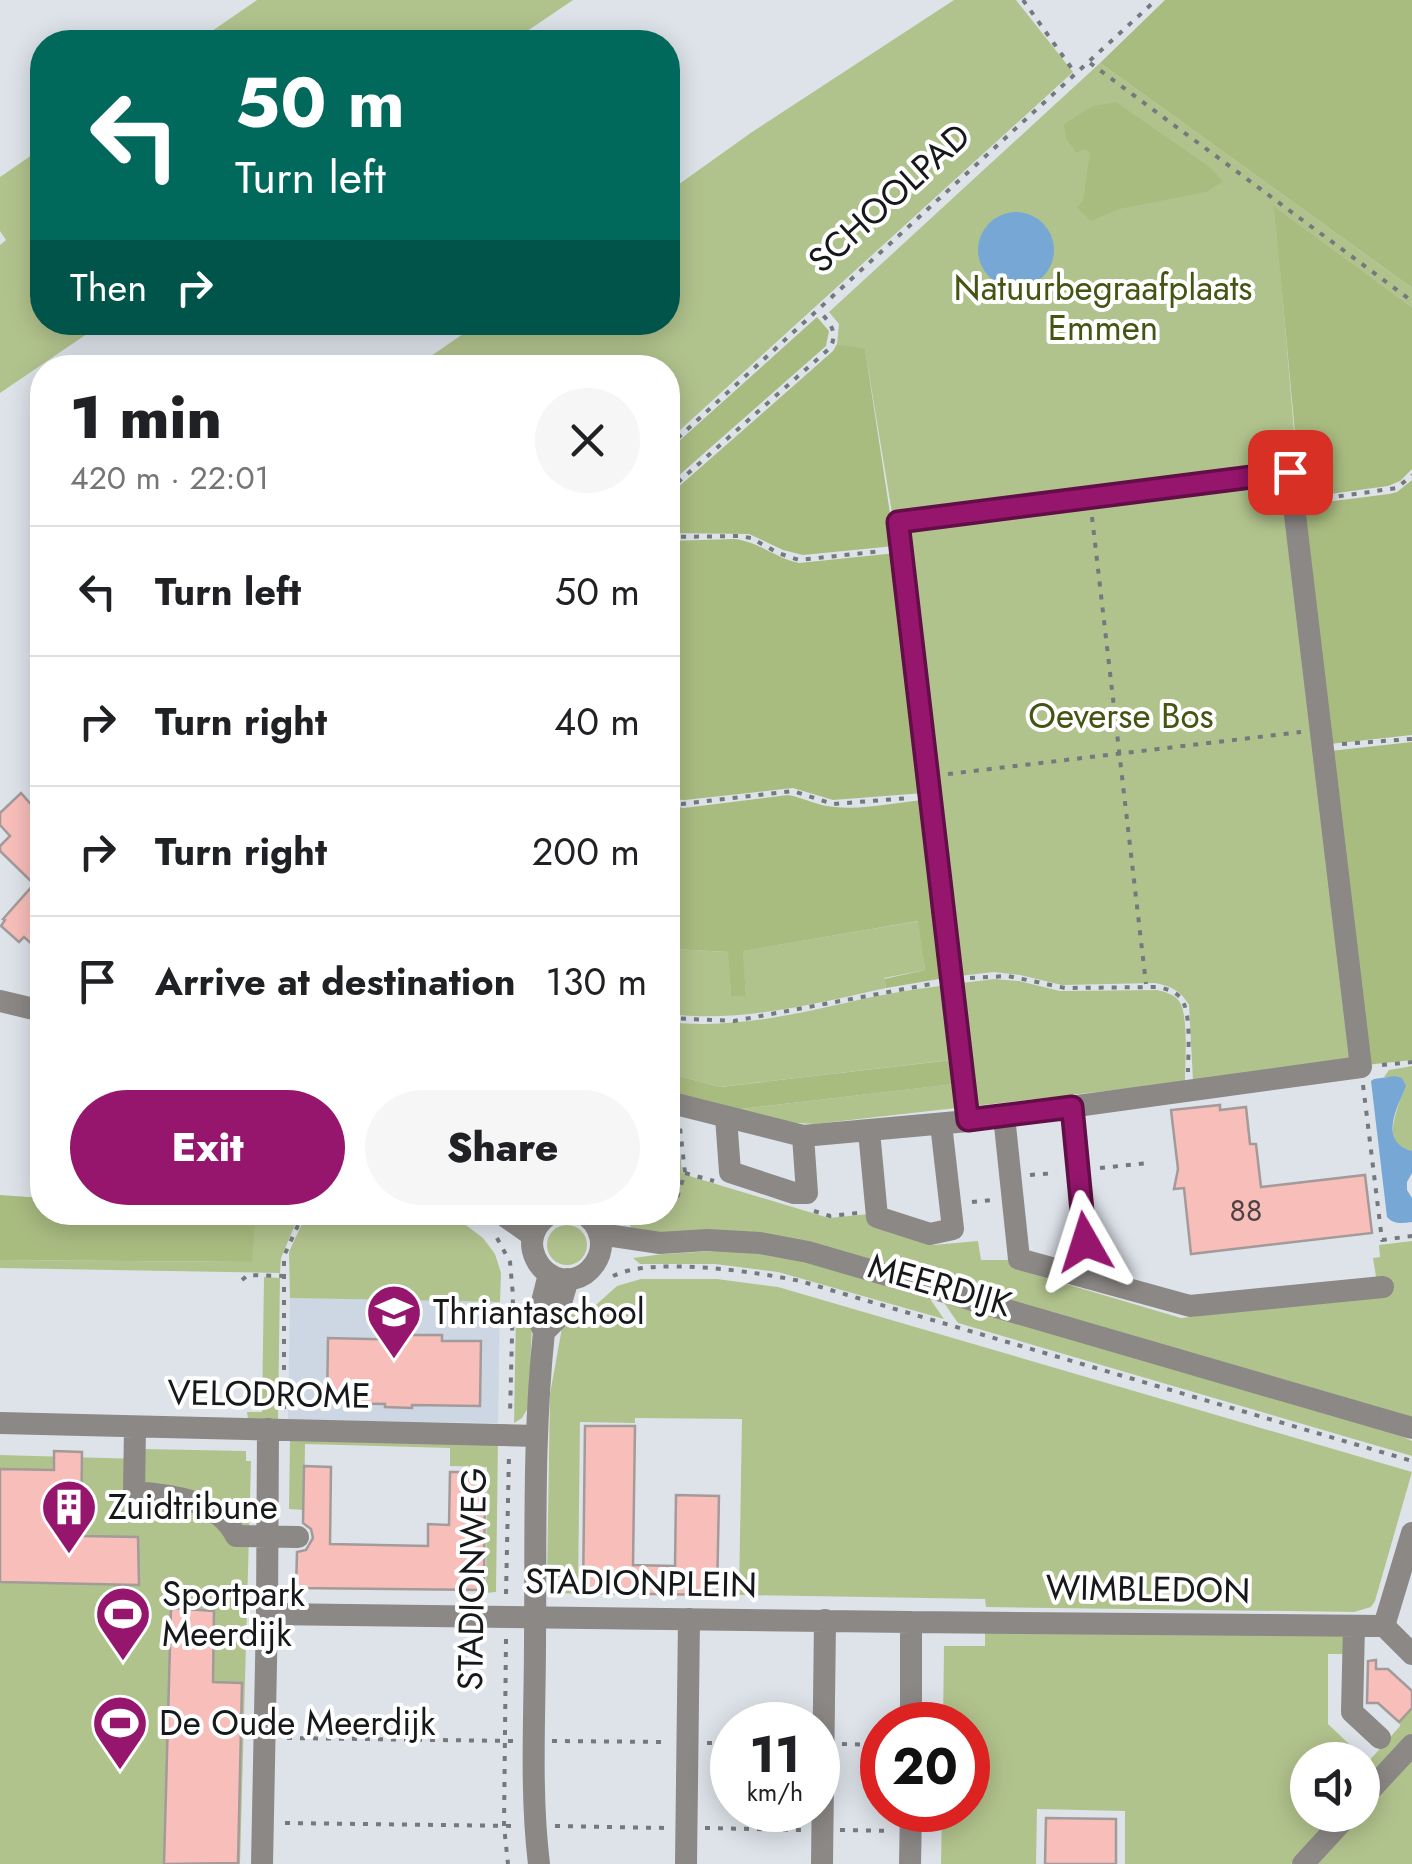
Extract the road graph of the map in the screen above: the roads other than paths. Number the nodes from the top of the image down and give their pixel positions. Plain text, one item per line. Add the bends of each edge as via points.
1 (0, 1001) edge
2 (30, 1006) edge
3 (680, 1106) edge
4 (1072, 1107) junction
5 (1004, 1116) junction
6 (726, 1117) junction
7 (968, 1120) junction
8 (941, 1124) junction
9 (868, 1130) junction
10 (803, 1136) junction
11 (502, 1225) edge
12 (538, 1225) edge
13 (596, 1225) edge
14 (533, 1236) junction
15 (603, 1256) junction
16 (558, 1276) junction
17 (1088, 1278) junction
18 (1383, 1287) dead end
19 (544, 1332) junction
20 (0, 1423) edge
21 (135, 1426) junction
22 (1412, 1428) edge
23 (276, 1429) junction
24 (536, 1436) junction
25 (1412, 1533) edge
26 (268, 1536) junction
27 (298, 1537) dead end
28 (268, 1614) junction
29 (536, 1616) junction
30 (689, 1619) junction
31 (826, 1620) junction
32 (911, 1622) junction
33 (1354, 1626) junction
34 (1384, 1626) junction
35 (1412, 1654) edge
36 (911, 1702) edge
37 (1380, 1738) dead end
38 (1412, 1745) edge
39 (1380, 1780) edge
40 (910, 1832) edge
41 (1332, 1832) edge
42 (262, 1864) edge
43 (539, 1864) edge
44 (686, 1864) edge
45 (822, 1864) edge
46 (910, 1864) edge
47 (1302, 1864) edge

1 - 2 street
3 - 6 street
4 - 5 street
4 - 7 street via 1361,1067 1290,472 898,522
4 - 17 street
5 - 7 street
5 - 17 street via 1019,1260
6 - 10 street
6 - 10 street via 730,1172 794,1193 807,1192
7 - 8 street
8 - 9 street
8 - 9 street via 953,1230 930,1234 878,1217
9 - 10 street
11 - 14 street
12 - 14 street
13 - 15 street
14 - 16 street via 537,1262
15 - 16 street via 587,1272
15 - 22 street, MEERDIJK via 707,1240 808,1252
16 - 19 street, STADIONWEG via 556,1320
16 - 19 street, STADIONWEG via 542,1298 538,1318
17 - 18 street via 1190,1306
19 - 24 street, STADIONWEG
20 - 21 street, VELODROME
21 - 23 street, VELODROME
21 - 26 street via 134,1492 206,1507 236,1536
23 - 24 street, VELODROME
23 - 26 street
24 - 29 street, STADIONWEG
25 - 34 street
26 - 27 street
26 - 28 street
28 - 29 street, STADIONPLEIN
28 - 42 street
29 - 30 street, STADIONPLEIN
29 - 43 street, STADIONWEG
30 - 31 street, STADIONPLEIN
30 - 44 street
31 - 32 street, STADIONPLEIN
31 - 45 street
32 - 33 street, WIMBLEDON
32 - 36 street
33 - 34 street, WIMBLEDON
33 - 37 street via 1352,1712
34 - 35 street
38 - 39 street
40 - 46 street
41 - 47 street

